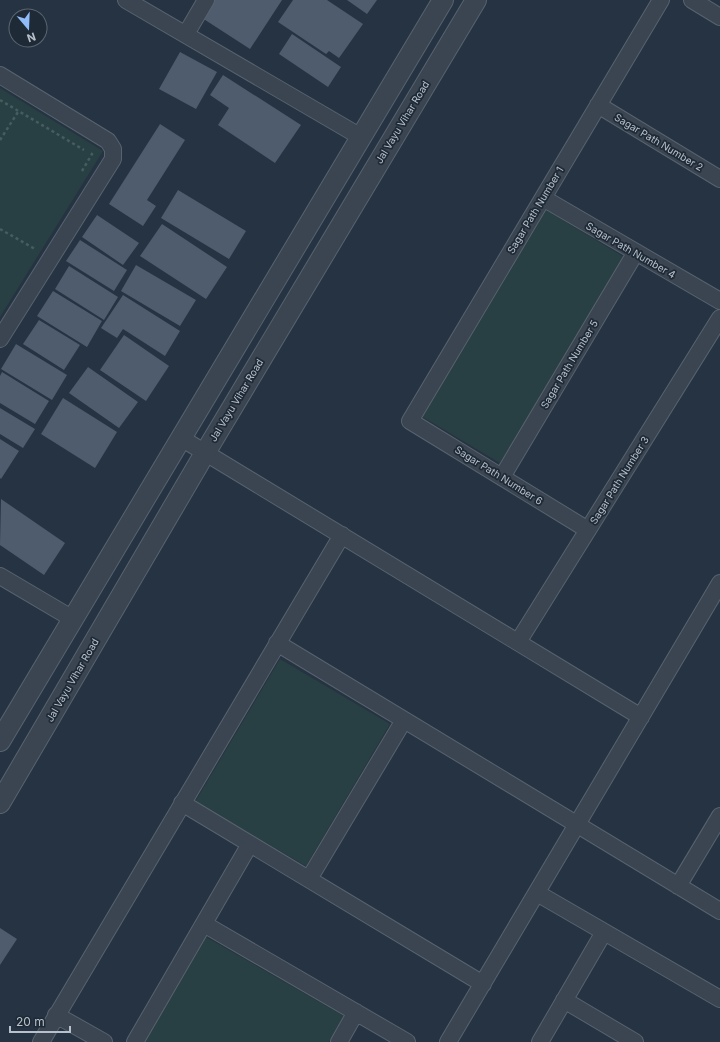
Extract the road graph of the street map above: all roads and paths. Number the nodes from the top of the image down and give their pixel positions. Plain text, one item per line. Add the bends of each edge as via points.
1 (126, 0) edge
2 (206, 0) edge
3 (443, 0) edge
4 (476, 0) edge
5 (661, 0) edge
6 (692, 0) edge
7 (720, 16) edge
8 (186, 34) junction
9 (0, 75) edge
10 (0, 100) edge
11 (598, 105) junction
12 (18, 112) junction
13 (362, 136) junction
14 (0, 140) edge
15 (80, 175) dead end
16 (720, 179) edge
17 (543, 198) junction
18 (0, 229) edge
19 (39, 243) dead end
20 (35, 250) junction
21 (636, 252) junction
22 (31, 256) dead end
23 (720, 301) edge
24 (720, 318) edge
25 (0, 339) edge
26 (410, 420) joint
27 (181, 438) junction
28 (205, 453) junction
29 (502, 477) junction
30 (588, 530) junction
31 (342, 536) junction
32 (0, 576) edge
33 (720, 583) edge
34 (73, 619) junction
35 (518, 642) junction
36 (277, 643) junction
37 (641, 717) junction
38 (404, 720) junction
39 (0, 741) edge
40 (0, 803) edge
41 (182, 803) junction
42 (720, 816) edge
43 (577, 824) junction
44 (715, 837) edge
45 (250, 844) junction
46 (309, 879) junction
47 (678, 886) junction
48 (536, 893) junction
49 (720, 911) edge
50 (204, 924) junction
51 (604, 932) junction
52 (483, 984) junction
53 (564, 1000) junction
54 (720, 1000) edge
55 (356, 1012) junction
56 (56, 1015) junction
57 (631, 1041) edge
58 (41, 1042) edge
59 (104, 1042) edge
60 (135, 1042) edge
61 (339, 1042) edge
62 (407, 1042) edge
63 (448, 1042) edge
64 (540, 1042) edge

1 - 8 street
2 - 8 street
3 - 13 street
4 - 28 street, Jal Vayu Vihar Road
5 - 11 street, Sagar Path Number 1
6 - 7 street
8 - 13 street
9 - 25 street via 108,141 113,150 113,160
10 - 12 path
11 - 16 street, Sagar Path Number 2
11 - 17 street, Sagar Path Number 1
12 - 14 path
12 - 15 path via 92,154
13 - 27 street
17 - 21 street, Sagar Path Number 4
17 - 26 street, Sagar Path Number 1
18 - 20 path
19 - 20 path
20 - 22 path
21 - 23 street, Sagar Path Number 4
21 - 29 street, Sagar Path Number 5
24 - 30 street, Sagar Path Number 3
26 - 29 street, Sagar Path Number 6
27 - 28 street
27 - 34 street
28 - 31 street
28 - 40 street, Jal Vayu Vihar Road
29 - 30 street, Sagar Path Number 6
30 - 35 street, Sagar Path Number 3
31 - 35 street
31 - 36 street
32 - 34 street
33 - 37 street
34 - 39 street
35 - 37 street
36 - 38 street
36 - 41 street
37 - 43 street
38 - 43 street
38 - 46 street
41 - 45 street
41 - 56 street
42 - 44 street
43 - 47 street
43 - 48 street
44 - 47 street
45 - 46 street
45 - 50 street
46 - 52 street
47 - 49 street
48 - 51 street
48 - 52 street
50 - 55 street
50 - 60 street
51 - 53 street
51 - 54 street
52 - 63 street
53 - 57 street
53 - 64 street
55 - 61 street
55 - 62 street
56 - 58 street
56 - 59 street

